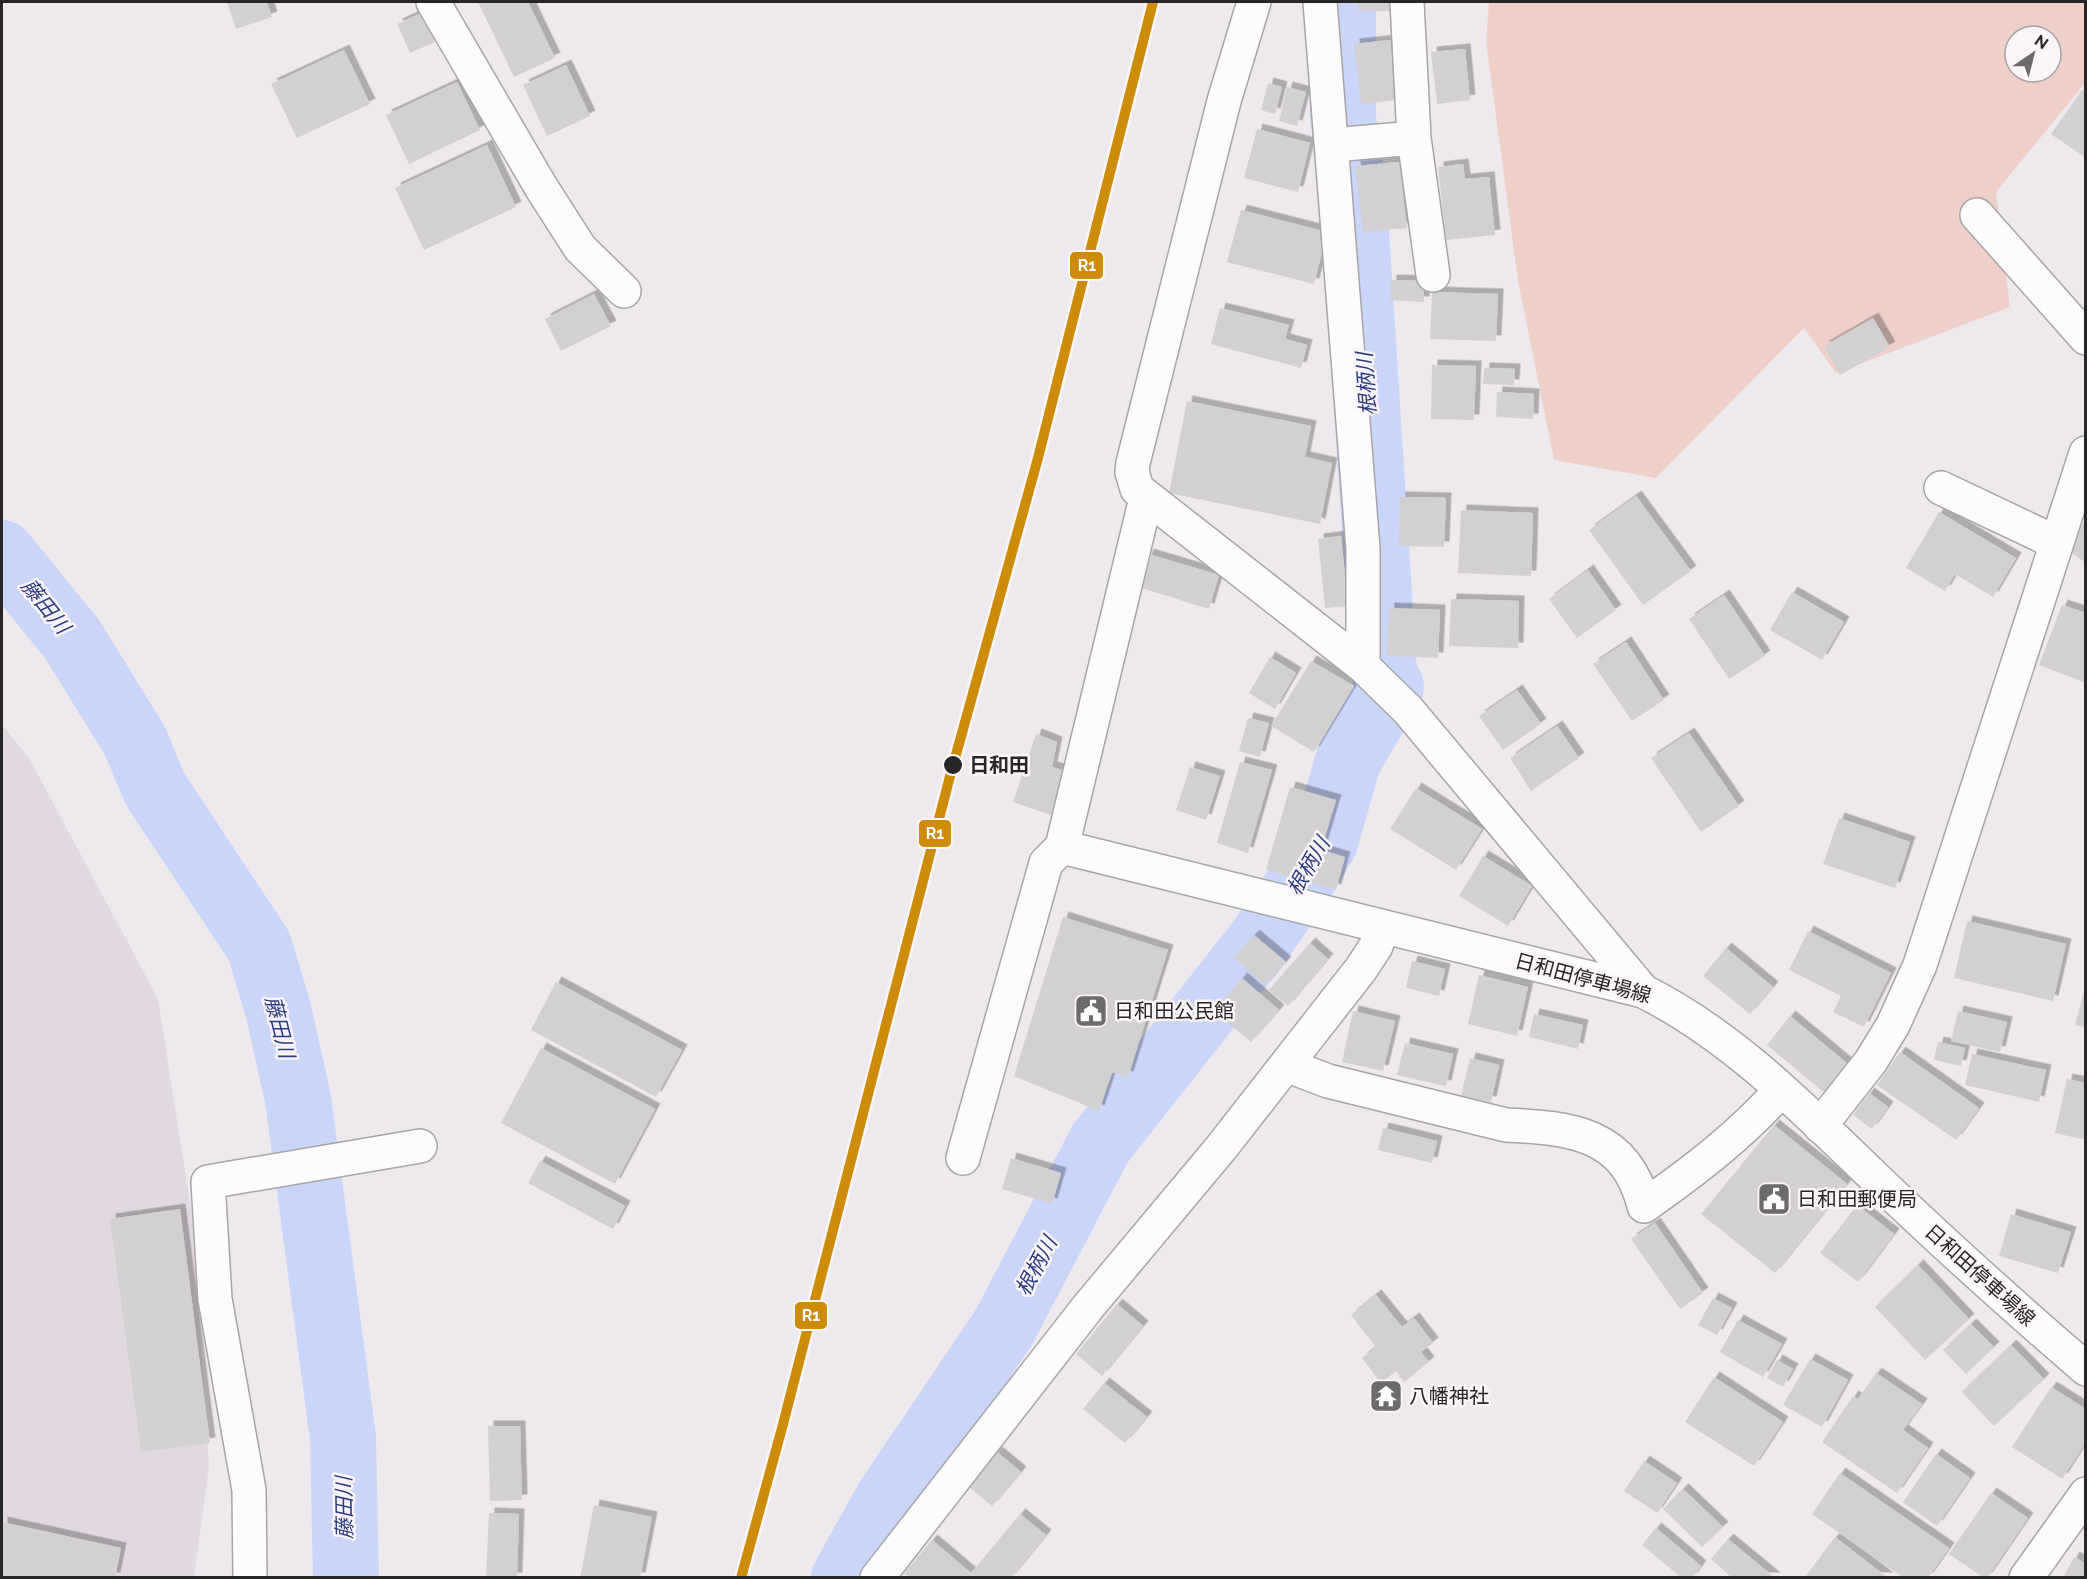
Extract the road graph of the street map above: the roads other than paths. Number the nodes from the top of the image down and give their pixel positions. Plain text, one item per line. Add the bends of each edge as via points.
1 (433, 2) edge
2 (1254, 2) edge
3 (1320, 2) edge
4 (1407, 2) edge
5 (1405, 139) junction
6 (1333, 145) junction
7 (1977, 214) dead end
8 (1433, 275) dead end
9 (624, 291) dead end
10 (2085, 338) edge
11 (2085, 453) edge
12 (1941, 488) dead end
13 (1146, 498) junction
14 (2057, 543) junction
15 (1363, 666) junction
16 (1062, 847) junction
17 (1382, 927) junction
18 (1643, 990) junction
19 (1286, 1065) junction
20 (1781, 1089) junction
21 (1820, 1126) junction
22 (420, 1146) dead end
23 (963, 1158) dead end
24 (2085, 1370) edge
25 (2083, 1501) edge
26 (250, 1578) edge
27 (877, 1578) edge
28 (2026, 1578) edge

1 - 9 street via 580,248
2 - 13 street via 1224,101 1132,472 1137,489
3 - 6 street
4 - 5 street
5 - 6 street
5 - 8 street
6 - 15 street via 1363,549
7 - 10 street
11 - 14 street
12 - 14 street
13 - 15 street
13 - 16 street
14 - 21 street via 1920,965 1893,1025
15 - 18 street via 1408,710
16 - 17 street, 日和田停車場線
16 - 23 street via 1046,862
17 - 18 street, 日和田停車場線
17 - 19 street via 1376,946 1361,969
18 - 20 street, 日和田停車場線 via 1677,1008
19 - 20 street via 1328,1082 1506,1125 1589,1136 1618,1156 1638,1182 1644,1206 1708,1161 1750,1124
19 - 27 street via 1088,1307
20 - 21 street, 日和田停車場線
21 - 24 street, 日和田停車場線
22 - 26 street via 208,1182 215,1299 249,1490
25 - 28 street

